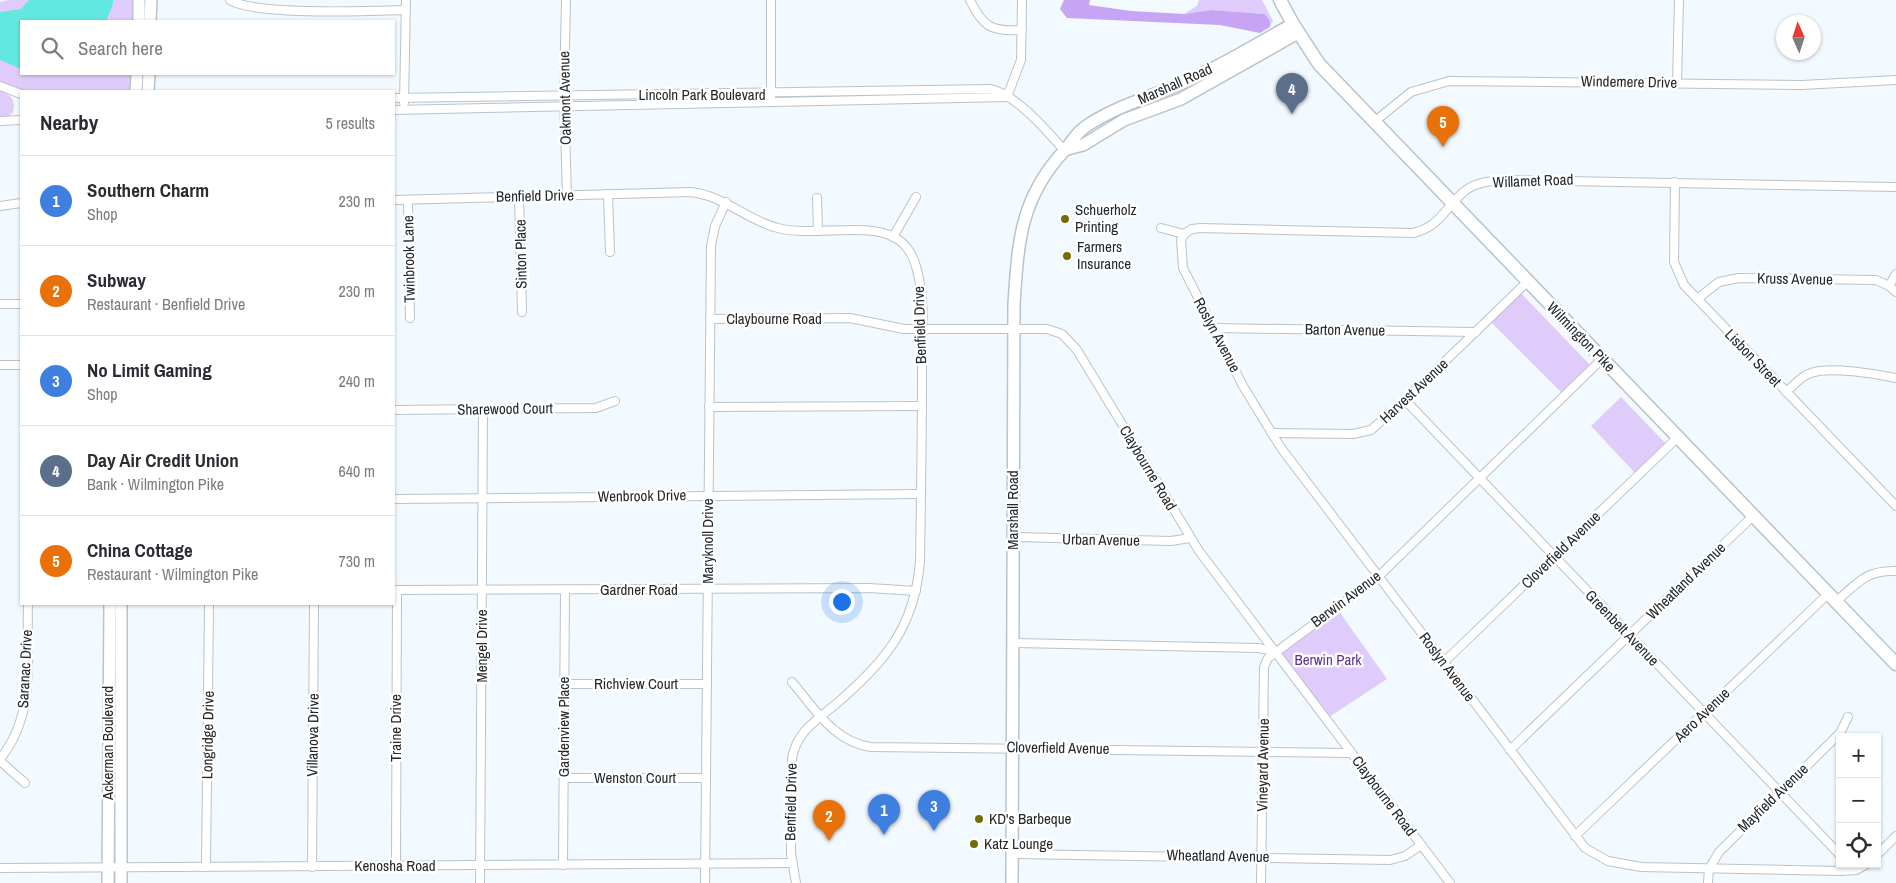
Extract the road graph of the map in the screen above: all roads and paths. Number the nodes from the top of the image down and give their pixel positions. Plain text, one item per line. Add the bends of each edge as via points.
1 (139, 0) edge
2 (151, 0) edge
3 (230, 0) edge
4 (310, 0) edge
5 (406, 0) edge
6 (566, 0) edge
7 (771, 0) edge
8 (970, 0) edge
9 (1022, 0) edge
10 (1280, 0) edge
11 (1679, 0) edge
12 (310, 10) junction
13 (405, 10) junction
14 (139, 20) edge
15 (150, 20) edge
16 (1296, 29) junction
17 (1022, 30) junction
18 (137, 75) edge
19 (149, 75) edge
20 (1896, 80) edge
21 (1677, 83) junction
22 (0, 86) edge
23 (136, 90) edge
24 (148, 90) edge
25 (20, 94) edge
26 (564, 94) junction
27 (771, 94) junction
28 (1007, 97) junction
29 (395, 98) edge
30 (404, 98) junction
31 (771, 103) junction
32 (564, 106) junction
33 (395, 110) edge
34 (404, 110) junction
35 (0, 120) edge
36 (20, 120) edge
37 (1374, 122) junction
38 (1064, 150) junction
39 (1676, 182) junction
40 (1896, 187) edge
41 (608, 194) junction
42 (567, 196) junction
43 (519, 197) junction
44 (916, 197) dead end
45 (817, 198) dead end
46 (395, 200) edge
47 (408, 200) junction
48 (726, 202) junction
49 (20, 203) edge
50 (1453, 204) junction
51 (0, 206) edge
52 (1161, 228) dead end
53 (818, 231) junction
54 (1184, 234) junction
55 (893, 236) junction
56 (610, 252) dead end
57 (1896, 274) edge
58 (1528, 281) junction
59 (1889, 286) junction
60 (1896, 292) edge
61 (1697, 299) junction
62 (0, 304) edge
63 (20, 304) edge
64 (522, 312) dead end
65 (410, 318) dead end
66 (710, 319) junction
67 (1213, 328) junction
68 (1014, 329) junction
69 (923, 330) junction
70 (1476, 332) junction
71 (1602, 359) junction
72 (20, 365) edge
73 (0, 366) edge
74 (1896, 378) edge
75 (1786, 392) junction
76 (1405, 400) junction
77 (615, 401) dead end
78 (922, 406) junction
79 (709, 407) junction
80 (395, 410) edge
81 (483, 410) junction
82 (1272, 433) junction
83 (1678, 437) junction
84 (1480, 479) junction
85 (921, 494) junction
86 (708, 496) junction
87 (482, 498) junction
88 (395, 499) edge
89 (1896, 506) edge
90 (1753, 516) junction
91 (1012, 537) junction
92 (1190, 538) junction
93 (1554, 557) junction
94 (1896, 571) edge
95 (1378, 577) junction
96 (708, 589) junction
97 (396, 590) edge
98 (482, 590) junction
99 (565, 590) junction
100 (916, 591) junction
101 (1832, 598) junction
102 (28, 605) edge
103 (110, 605) edge
104 (121, 605) edge
105 (209, 605) edge
106 (314, 605) edge
107 (1630, 635) junction
108 (1012, 642) junction
109 (1275, 651) junction
110 (1443, 663) junction
111 (1896, 664) edge
112 (792, 682) dead end
113 (565, 684) junction
114 (707, 684) junction
115 (1704, 713) junction
116 (821, 716) junction
117 (1848, 717) dead end
118 (1011, 748) junction
119 (1510, 750) junction
120 (1264, 752) junction
121 (1351, 753) junction
122 (0, 760) edge
123 (564, 778) junction
124 (706, 778) junction
125 (25, 783) dead end
126 (1779, 792) junction
127 (1575, 836) junction
128 (1896, 836) edge
129 (1421, 844) junction
130 (1836, 851) edge
131 (1881, 851) edge
132 (1012, 854) junction
133 (1262, 858) junction
134 (791, 863) junction
135 (563, 865) junction
136 (705, 865) junction
137 (396, 866) junction
138 (480, 866) junction
139 (108, 867) junction
140 (121, 867) junction
141 (206, 867) junction
142 (312, 867) junction
143 (1836, 867) edge
144 (0, 868) edge
145 (1709, 869) junction
146 (108, 883) edge
147 (121, 883) edge
148 (480, 883) edge
149 (705, 883) edge
150 (796, 883) edge
151 (1012, 883) edge
152 (1261, 883) edge
153 (1450, 883) edge
154 (1708, 883) edge

1 - 14 street
2 - 15 street
3 - 12 street via 245,6
4 - 12 street
5 - 13 street
6 - 26 street, Oakmont Avenue
7 - 27 street
8 - 17 street via 978,16 988,26
9 - 17 street
10 - 16 main road, Wilmington Pike
11 - 21 street
12 - 13 street
13 - 30 street
16 - 37 main road, Wilmington Pike via 1319,64
16 - 38 street, Marshall Road via 1190,80 1091,122 1074,136
17 - 28 street via 1021,60
18 - 23 street
19 - 24 street
20 - 21 street, Windemere Drive via 1802,85
21 - 37 street, Windemere Drive via 1449,81 1411,92
22 - 25 street
26 - 27 street, Lincoln Park Boulevard
26 - 30 street, Lincoln Park Boulevard
26 - 32 street, Oakmont Avenue
27 - 28 street, Lincoln Park Boulevard via 974,89 998,91
27 - 31 street
28 - 31 street, Lincoln Park Boulevard
28 - 38 street, Lincoln Park Boulevard via 1030,114
29 - 30 street, Lincoln Park Boulevard
30 - 34 street
31 - 32 street, Lincoln Park Boulevard
32 - 34 street, Lincoln Park Boulevard
32 - 42 street, Oakmont Avenue
33 - 34 street, Lincoln Park Boulevard
35 - 36 street
37 - 50 main road, Wilmington Pike
38 - 68 street, Marshall Road via 1044,173 1024,216 1017,252
39 - 40 street, Willamet Road
39 - 50 street, Willamet Road via 1504,180 1476,185 1466,190
39 - 61 street, Lisbon Street via 1674,262 1679,277
41 - 42 street, Benfield Drive
41 - 48 street, Benfield Drive via 691,192
41 - 56 street
42 - 43 street, Benfield Drive
43 - 47 street, Benfield Drive
43 - 64 street, Sinton Place
44 - 55 street
45 - 53 street
46 - 47 street, Benfield Drive
47 - 65 street, Twinbrook Lane
48 - 53 street, Benfield Drive via 769,226
48 - 66 street, Maryknoll Drive via 715,226 711,246
49 - 51 street
50 - 54 street, Willamet Road via 1434,225 1413,232 1201,228
50 - 58 main road, Wilmington Pike
52 - 54 street, Willamet Road
53 - 55 street, Benfield Drive via 870,231
54 - 67 street, Roslyn Avenue via 1181,240 1182,268
55 - 69 street, Benfield Drive via 906,246 916,265
57 - 59 street
58 - 70 street, Harvest Avenue
58 - 71 main road, Wilmington Pike
59 - 60 street, Kruss Avenue
59 - 61 street, Kruss Avenue via 1876,280 1739,278 1719,282
61 - 75 street, Lisbon Street
62 - 63 street
66 - 69 street, Claybourne Road via 850,318 892,328
66 - 79 street, Maryknoll Drive
67 - 70 street, Barton Avenue
67 - 82 street, Roslyn Avenue
68 - 69 street, Claybourne Road
68 - 91 street, Marshall Road
68 - 92 street, Claybourne Road via 1054,330 1068,338
69 - 78 street, Benfield Drive
70 - 76 street, Harvest Avenue
71 - 83 main road, Wilmington Pike
71 - 84 street, Berwin Avenue
72 - 73 street
74 - 75 street via 1869,373 1818,371 1806,375
75 - 89 street, Lisbon Street
76 - 82 street, Harvest Avenue via 1378,425 1362,433
76 - 84 street, Greenbelt Avenue
77 - 81 street, Sharewood Court via 596,408
78 - 79 street
78 - 85 street, Benfield Drive
79 - 86 street, Maryknoll Drive
80 - 81 street, Sharewood Court
81 - 87 street, Mengel Drive
82 - 95 street, Roslyn Avenue
83 - 90 main road, Wilmington Pike
83 - 93 street, Cloverfield Avenue
84 - 93 street, Greenbelt Avenue
84 - 95 street, Berwin Avenue
85 - 86 street, Wenbrook Drive
85 - 100 street, Benfield Drive
86 - 87 street, Wenbrook Drive
86 - 96 street, Maryknoll Drive
87 - 88 street, Wenbrook Drive
87 - 98 street, Mengel Drive
90 - 101 main road, Wilmington Pike
90 - 107 street, Wheatland Avenue
91 - 92 street, Urban Avenue via 1171,541
91 - 108 street, Marshall Road
92 - 109 street, Claybourne Road
93 - 107 street, Greenbelt Avenue
93 - 110 street, Cloverfield Avenue
94 - 101 street, Aero Avenue via 1880,571 1862,578
95 - 109 street, Berwin Avenue
95 - 110 street, Roslyn Avenue
96 - 99 street, Gardner Road
96 - 100 street, Gardner Road via 869,588
96 - 114 street, Maryknoll Drive
97 - 98 street, Gardner Road
97 - 137 street, Traine Drive
98 - 99 street, Gardner Road
98 - 138 street, Mengel Drive
99 - 113 street, Gardenview Place
100 - 116 street, Benfield Drive via 903,629 887,654 866,678
101 - 111 main road, Wilmington Pike
101 - 115 street, Aero Avenue
102 - 122 street, Saranac Drive via 25,707 16,736
103 - 139 street, Ackerman Boulevard
104 - 140 street, Ackerman Boulevard
105 - 141 street, Longridge Drive
106 - 142 street, Villanova Drive
107 - 115 street, Greenbelt Avenue
107 - 119 street, Wheatland Avenue
108 - 109 street
108 - 118 street, Marshall Road
109 - 120 street, Vineyard Avenue via 1264,668
109 - 121 street, Claybourne Road
110 - 119 street, Roslyn Avenue
112 - 116 street, Cloverfield Avenue
113 - 114 street, Richview Court
113 - 123 street, Gardenview Place
114 - 124 street, Maryknoll Drive
115 - 126 street, Greenbelt Avenue
115 - 127 street, Aero Avenue
116 - 118 street, Cloverfield Avenue via 842,738 857,745 882,748
116 - 134 street, Benfield Drive via 802,732 792,758
117 - 126 street, Mayfield Avenue via 1840,733
118 - 120 street, Cloverfield Avenue
118 - 132 street, Marshall Road
119 - 127 street, Roslyn Avenue
120 - 121 street, Cloverfield Avenue
120 - 133 street, Vineyard Avenue
121 - 129 street, Claybourne Road
122 - 125 street
123 - 124 street, Wenston Court
123 - 135 street, Gardenview Place
124 - 136 street, Maryknoll Drive
126 - 130 street, Greenbelt Avenue
126 - 145 street, Mayfield Avenue via 1718,852
127 - 145 street, Roslyn Avenue via 1594,854 1612,863
128 - 131 street
129 - 133 street, Wheatland Avenue via 1405,856 1390,860
129 - 153 street, Claybourne Road
132 - 133 street, Wheatland Avenue
132 - 151 street, Marshall Road
133 - 152 street, Vineyard Avenue
134 - 136 street, Kenosha Road
134 - 150 street, Benfield Drive
135 - 136 street, Kenosha Road
135 - 138 street, Kenosha Road
136 - 149 street, Maryknoll Drive
137 - 138 street, Kenosha Road
137 - 142 street, Kenosha Road
138 - 148 street, Mengel Drive
139 - 140 street, Kenosha Road
139 - 144 street, Kenosha Road
139 - 146 street, Ackerman Boulevard
140 - 141 street, Kenosha Road
140 - 147 street, Ackerman Boulevard
141 - 142 street, Kenosha Road
143 - 145 street, Roslyn Avenue
145 - 154 street, Mayfield Avenue

